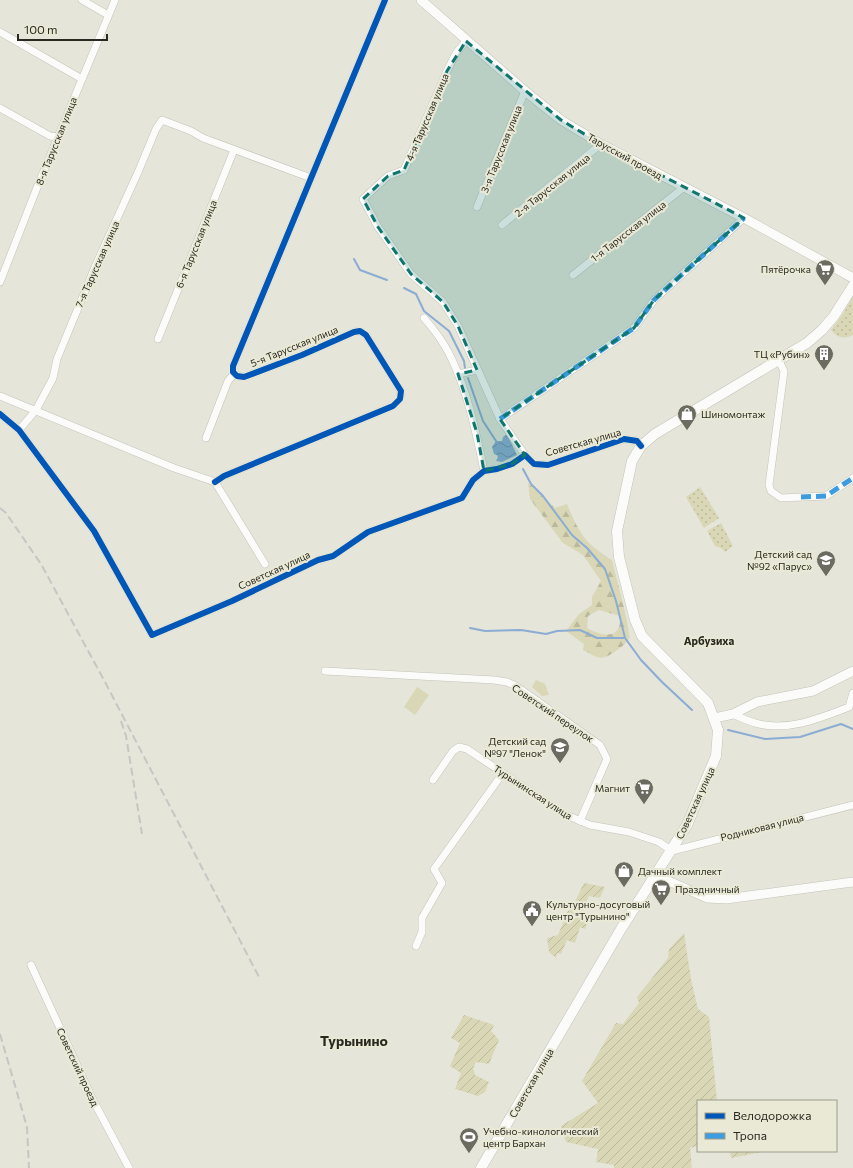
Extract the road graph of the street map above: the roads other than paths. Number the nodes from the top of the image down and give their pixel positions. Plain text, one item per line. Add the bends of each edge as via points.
1 (82, 0) edge
2 (115, 0) edge
3 (386, 0) edge
4 (421, 0) edge
5 (108, 16) junction
6 (0, 32) edge
7 (466, 41) junction
8 (82, 80) junction
9 (525, 91) junction
10 (0, 108) edge
11 (58, 136) junction
12 (601, 144) junction
13 (234, 150) junction
14 (311, 178) junction
15 (683, 188) junction
16 (363, 199) joint
17 (478, 207) dead end
18 (744, 218) junction
19 (502, 225) dead end
20 (573, 275) dead end
21 (853, 278) edge
22 (0, 281) edge
23 (853, 286) edge
24 (424, 318) dead end
25 (158, 339) dead end
26 (778, 360) junction
27 (477, 370) junction
28 (235, 373) junction
29 (458, 374) junction
30 (0, 396) edge
31 (36, 410) junction
32 (0, 414) edge
33 (500, 419) junction
34 (19, 430) junction
35 (206, 438) dead end
36 (641, 446) junction
37 (525, 456) junction
38 (484, 471) junction
39 (853, 478) edge
40 (215, 482) junction
41 (265, 564) dead end
42 (326, 671) dead end
43 (853, 671) edge
44 (853, 693) edge
45 (732, 714) junction
46 (715, 718) junction
47 (503, 773) junction
48 (433, 780) dead end
49 (853, 805) edge
50 (580, 821) junction
51 (672, 851) junction
52 (655, 875) junction
53 (853, 882) edge
54 (416, 946) dead end
55 (31, 965) dead end
56 (129, 1168) edge
57 (481, 1168) edge

1 - 5 street
2 - 5 street, 8-я Тарусская улица
3 - 14 street, 5-я Тарусская улица
4 - 7 street, Тарусский проезд
5 - 8 street, 8-я Тарусская улица
6 - 8 street
7 - 9 street, Тарусский проезд
7 - 16 street, 4-я Тарусская улица via 456,53 447,71 404,170 388,176
8 - 11 street, 8-я Тарусская улица
9 - 12 street, Тарусский проезд via 561,120
9 - 17 street, 3-я Тарусская улица
10 - 11 street via 50,136
11 - 22 street, 8-я Тарусская улица
12 - 15 street, Тарусский проезд
12 - 19 street, 2-я Тарусская улица
13 - 14 street
13 - 25 street, 6-я Тарусская улица
13 - 31 street, 7-я Тарусская улица via 162,120 95,267 57,359 53,378
14 - 28 street, 5-я Тарусская улица via 233,366
15 - 18 street, Тарусский проезд
15 - 20 street, 1-я Тарусская улица
16 - 27 street, Советская улица via 378,227 411,274 443,302 458,326
18 - 21 street, Тарусский проезд
18 - 33 street via 654,300 634,328
23 - 26 main road, Советская улица via 822,330
24 - 29 street via 442,340
26 - 36 main road, Советская улица via 655,434
26 - 39 street via 784,371 769,485 771,491 781,498 826,496
27 - 29 street
27 - 33 street, Советская улица
28 - 35 street via 228,381
28 - 40 street, 5-я Тарусская улица via 244,377 360,331 366,335 402,391 400,399 393,406
29 - 38 street via 477,433
30 - 31 street
31 - 34 street, 7-я Тарусская улица
31 - 40 street via 174,468
32 - 34 street, Советская улица
33 - 37 street, Советская улица
34 - 38 street, Советская улица via 94,531 152,635 318,560 333,556 368,532 462,498 473,480
36 - 37 street, Советская улица via 624,439 548,465 534,464
36 - 46 main road, Советская улица via 632,461 627,478 617,531 619,557 627,590 642,636 708,702
37 - 38 street via 512,464
40 - 41 street
42 - 50 street, Советский переулок via 494,680 516,686 588,735 600,745 605,754 607,759
43 - 45 street via 813,691 757,702
44 - 45 street via 849,707 813,721 781,727 758,724
45 - 46 street
46 - 51 main road, Советская улица via 718,730 716,756 687,825
47 - 48 street, Турынинская улица via 460,747 453,751
47 - 50 street, Турынинская улица via 564,814
47 - 54 street via 434,869 442,883 422,918 422,932
49 - 51 street, Родниковая улица
50 - 51 street, Турынинская улица via 660,842
51 - 52 main road, Советская улица
52 - 53 street via 707,898 726,899
52 - 57 main road, Советская улица
55 - 56 street, Советский проезд via 93,1100

